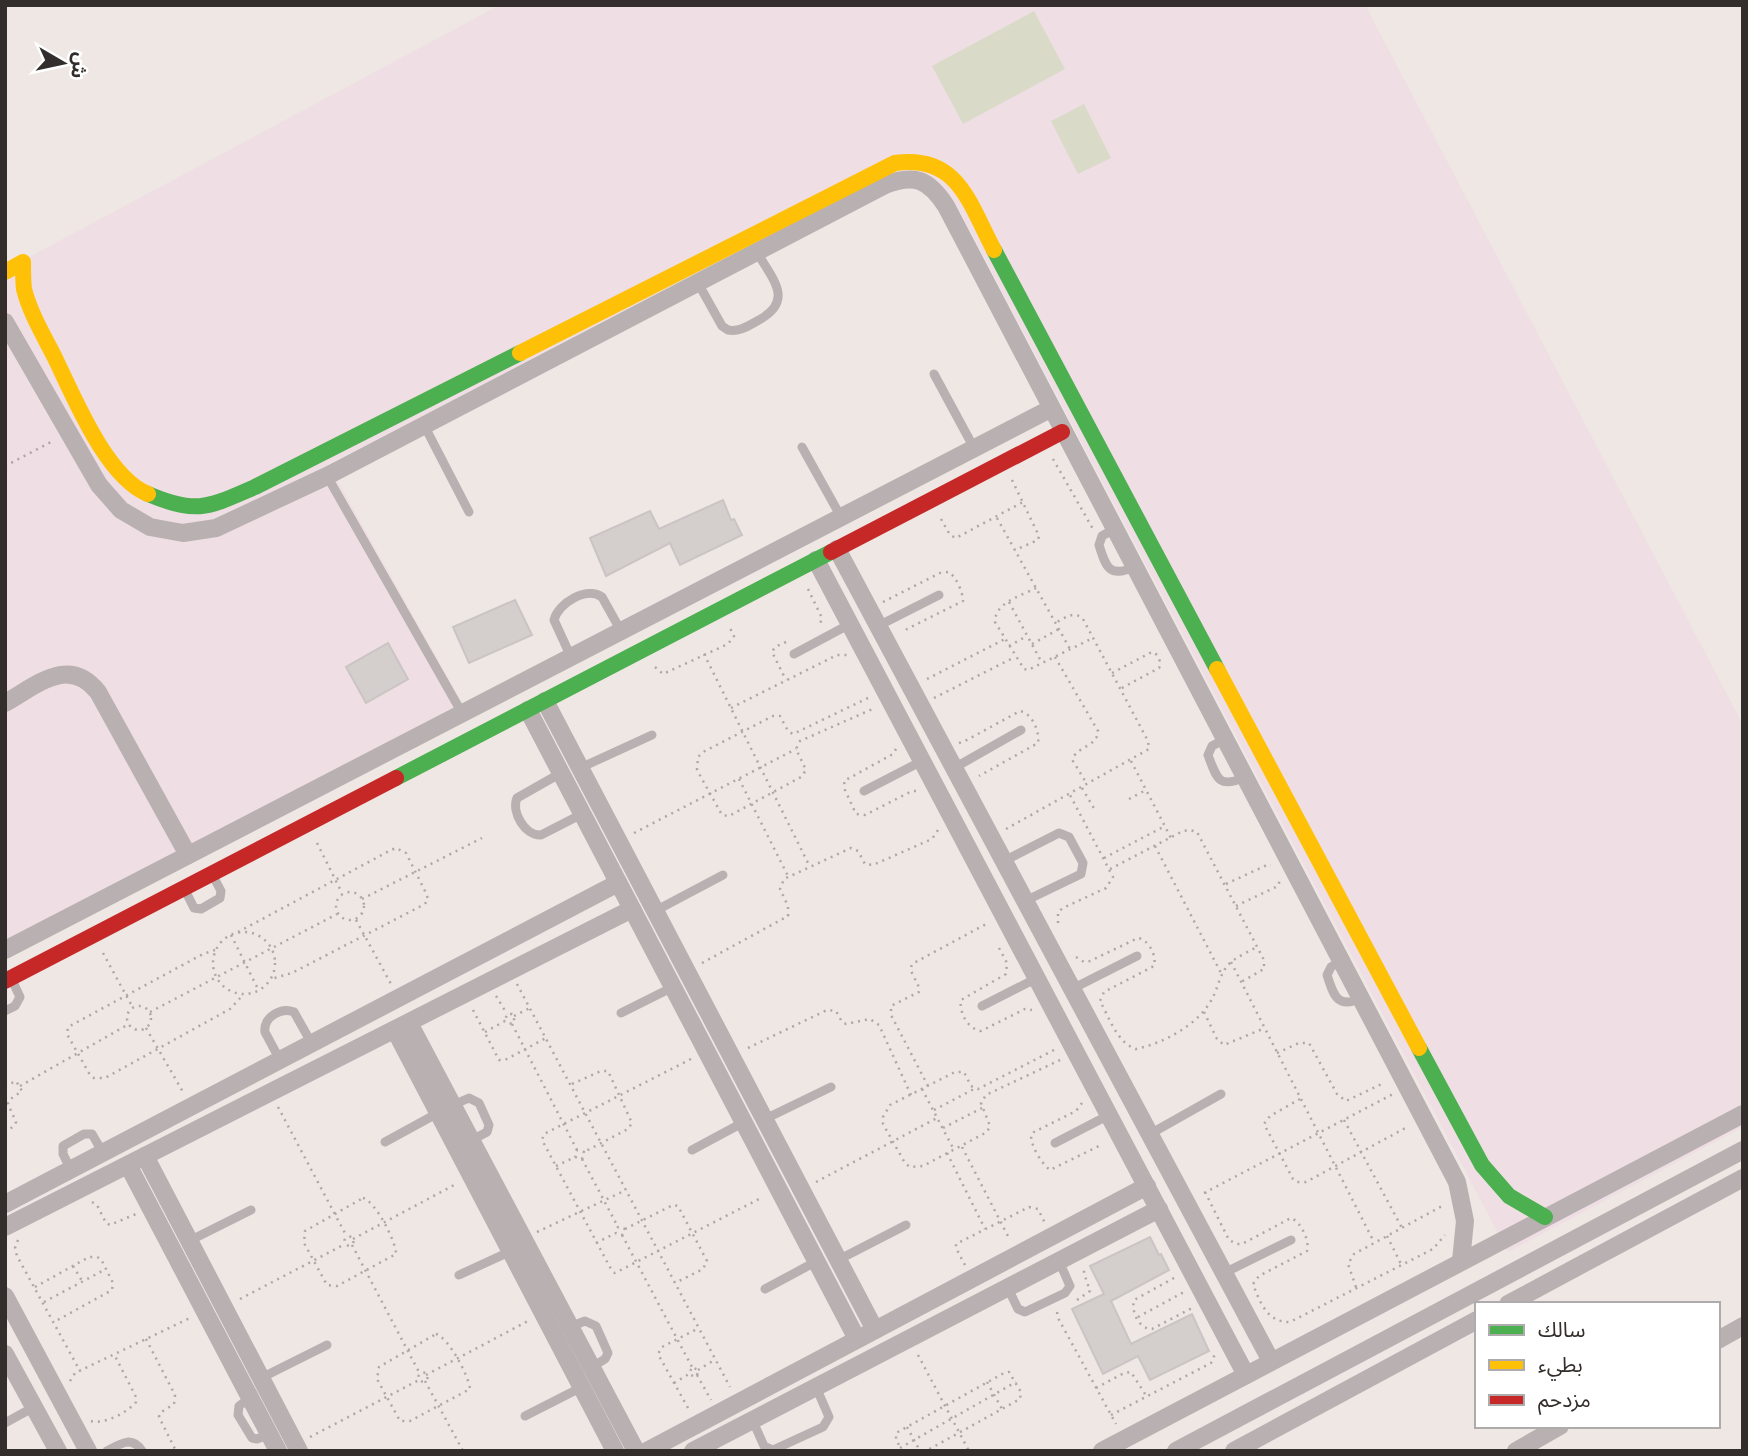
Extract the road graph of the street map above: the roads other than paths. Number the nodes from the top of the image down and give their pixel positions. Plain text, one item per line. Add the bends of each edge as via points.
1 (757, 252) junction
2 (5, 272) edge
3 (698, 282) junction
4 (33, 314) junction
5 (582, 321) junction
6 (8, 324) edge
7 (591, 338) junction
8 (934, 374) dead end
9 (1051, 409) junction
10 (424, 425) junction
11 (1062, 432) junction
12 (802, 447) dead end
13 (974, 448) junction
14 (327, 476) junction
15 (469, 512) dead end
16 (841, 517) junction
17 (837, 550) junction
18 (816, 560) junction
19 (939, 595) dead end
20 (850, 624) junction
21 (878, 626) junction
22 (621, 631) junction
23 (794, 654) dead end
24 (571, 657) junction
25 (1220, 674) junction
26 (1198, 687) junction
27 (545, 701) junction
28 (5, 703) edge
29 (528, 710) junction
30 (463, 713) junction
31 (1021, 730) dead end
32 (652, 735) dead end
33 (922, 761) junction
34 (580, 768) junction
35 (954, 768) junction
36 (561, 773) junction
37 (864, 791) dead end
38 (582, 814) junction
39 (188, 855) junction
40 (1004, 861) junction
41 (212, 874) junction
42 (723, 875) dead end
43 (618, 883) junction
44 (184, 888) junction
45 (1025, 901) junction
46 (632, 909) junction
47 (655, 911) junction
48 (5, 950) edge
49 (1137, 956) dead end
50 (1037, 978) junction
51 (8, 980) edge
52 (673, 987) junction
53 (1072, 989) junction
54 (982, 1006) dead end
55 (5, 1011) edge
56 (621, 1013) dead end
57 (402, 1026) junction
58 (312, 1044) junction
59 (280, 1060) junction
60 (831, 1087) dead end
61 (1222, 1094) dead end
62 (446, 1109) junction
63 (1743, 1114) edge
64 (1109, 1115) junction
65 (765, 1119) junction
66 (744, 1122) junction
67 (1150, 1133) junction
68 (385, 1142) dead end
69 (1055, 1143) dead end
70 (692, 1150) dead end
71 (1474, 1150) junction
72 (1743, 1150) edge
73 (103, 1153) junction
74 (145, 1156) junction
75 (1448, 1164) junction
76 (128, 1165) junction
77 (71, 1170) junction
78 (1743, 1178) edge
79 (1147, 1186) junction
80 (5, 1204) edge
81 (1159, 1209) junction
82 (251, 1210) dead end
83 (1545, 1217) junction
84 (906, 1225) dead end
85 (5, 1227) edge
86 (1291, 1240) dead end
87 (189, 1241) junction
88 (517, 1244) junction
89 (838, 1260) junction
90 (1058, 1260) junction
91 (817, 1261) junction
92 (1461, 1261) junction
93 (1224, 1273) junction
94 (459, 1275) dead end
95 (1007, 1286) junction
96 (765, 1289) dead end
97 (5, 1296) edge
98 (1512, 1302) edge
99 (1475, 1321) edge
100 (1743, 1326) edge
101 (875, 1329) junction
102 (857, 1339) junction
103 (1720, 1339) edge
104 (327, 1345) dead end
105 (5, 1354) edge
106 (1271, 1361) junction
107 (10, 1375) edge
108 (1246, 1375) junction
109 (261, 1378) junction
110 (582, 1387) junction
111 (816, 1387) junction
112 (34, 1407) junction
113 (525, 1416) dead end
114 (752, 1419) junction
115 (5, 1423) edge
116 (1556, 1428) edge
117 (274, 1443) edge
118 (298, 1448) edge
119 (58, 1451) edge
120 (88, 1451) edge
121 (107, 1451) edge
122 (142, 1451) edge
123 (615, 1451) edge
124 (636, 1451) edge
125 (648, 1451) edge
126 (693, 1451) edge
127 (1102, 1451) edge
128 (1176, 1451) edge
129 (1234, 1451) edge
130 (1516, 1451) edge

1 - 3 street
1 - 3 lane via 779,298 772,313 742,330 722,326
1 - 9 street via 885,185 903,178 921,180 946,206
2 - 4 street via 23,262 24,288
3 - 7 street
4 - 5 street via 93,435 116,468 142,492 176,506 212,506 254,487
4 - 6 street
5 - 7 street
5 - 25 street via 895,163 915,159 936,164 963,192
6 - 14 street via 99,485 121,510 150,527 183,533 216,528
7 - 10 street
8 - 13 lane
9 - 11 street
9 - 13 street
10 - 14 street
10 - 15 lane
11 - 17 street
11 - 26 street via 1107,534 1134,567
12 - 16 lane
13 - 16 street
14 - 30 lane
16 - 22 street
17 - 18 street
17 - 21 street
18 - 20 street
18 - 27 street
19 - 21 lane
20 - 23 lane
20 - 33 street
21 - 35 street
22 - 24 street
22 - 24 lane via 602,597 584,594 560,607 554,620
24 - 30 street
25 - 26 street
25 - 71 street
26 - 75 street
27 - 29 street
27 - 34 street
28 - 39 street via 64,673 90,681
29 - 36 street
29 - 41 street via 433,765
30 - 39 street
31 - 35 lane
32 - 34 lane
33 - 37 lane
33 - 50 street
34 - 47 street
35 - 40 street
36 - 38 street
36 - 38 lane via 517,798 514,804 526,831 541,835
38 - 43 street
39 - 48 street
40 - 45 street
40 - 45 lane via 1059,833 1069,837 1083,863 1076,877
41 - 44 street
41 - 44 lane via 221,891 218,900 197,909
42 - 47 lane
43 - 46 street
43 - 58 street
44 - 51 street
45 - 53 street
46 - 52 street
46 - 57 street
47 - 65 street
49 - 53 lane
50 - 54 lane
50 - 64 street
51 - 55 lane via 20,998
52 - 56 lane
52 - 66 street
53 - 67 street
57 - 62 street
57 - 74 street
58 - 59 street
58 - 59 lane via 294,1012 284,1010 268,1018 264,1027
59 - 73 street
60 - 65 lane
61 - 67 lane
62 - 68 lane
62 - 88 street via 471,1176
62 - 88 street via 472,1140
63 - 83 street
64 - 69 lane
64 - 79 street
65 - 89 street
66 - 70 lane
66 - 91 street
67 - 93 street
71 - 75 street
71 - 83 street via 1494,1182
72 - 128 street
73 - 77 street
73 - 77 lane via 95,1136 84,1134 63,1146
74 - 76 street
74 - 87 street
75 - 92 street via 1463,1201
76 - 85 street
76 - 117 street
77 - 80 street
78 - 98 street
79 - 81 street
79 - 101 street
81 - 90 street
81 - 108 street
82 - 87 lane
83 - 92 street
84 - 89 lane
86 - 93 lane
87 - 109 street
88 - 94 lane
88 - 110 street via 543,1312
88 - 124 street via 570,1327
89 - 101 street
90 - 95 street
90 - 95 lane via 1070,1286 1065,1293 1025,1312 1018,1309
91 - 96 lane
91 - 102 street
92 - 106 street
93 - 106 street
95 - 111 street
97 - 120 street
99 - 129 street
100 - 103 street
101 - 102 street
102 - 125 street
104 - 109 lane
105 - 107 street
106 - 108 street
107 - 112 street
108 - 127 street
109 - 118 street
110 - 113 lane
110 - 123 street
111 - 114 street
111 - 114 lane via 829,1417 823,1426 772,1450 764,1446
112 - 115 lane
112 - 119 street
114 - 126 street
116 - 130 street
121 - 122 lane via 129,1441

